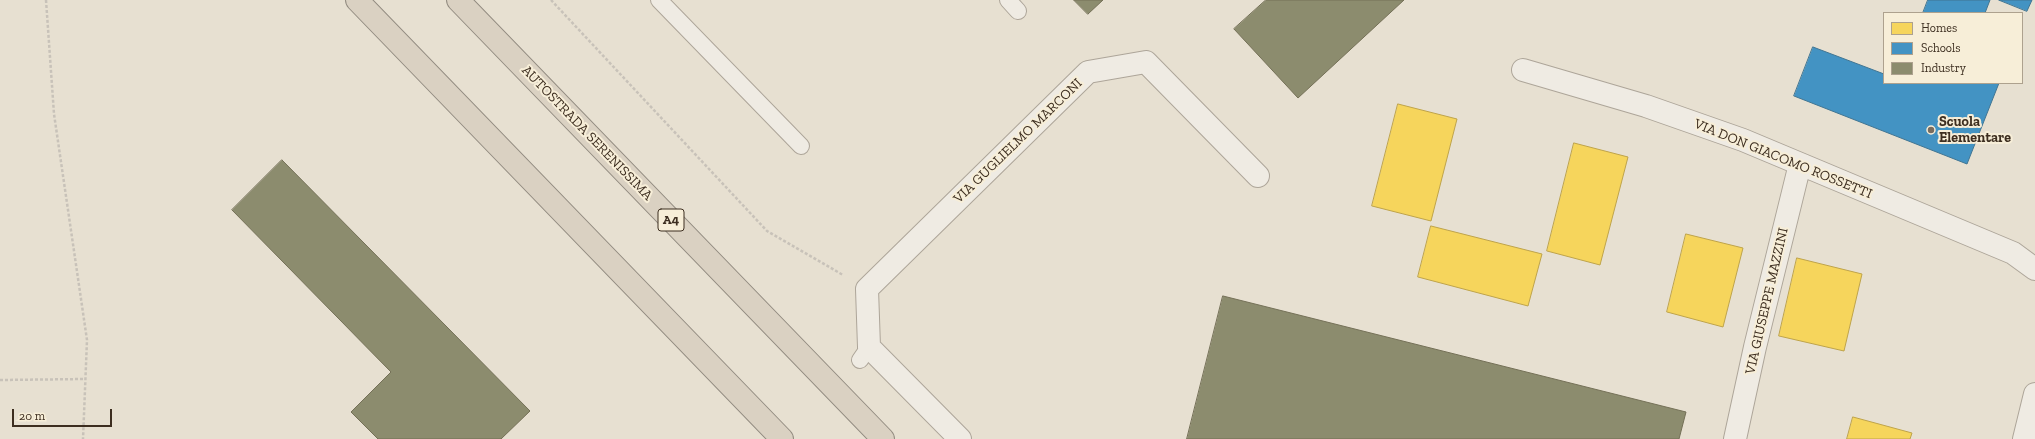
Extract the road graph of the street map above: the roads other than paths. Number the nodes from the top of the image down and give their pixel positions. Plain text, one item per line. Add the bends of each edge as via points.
1 (357, 0) edge
2 (458, 0) edge
3 (659, 0) edge
4 (1522, 70) dead end
5 (802, 146) dead end
6 (1800, 164) junction
7 (1258, 176) dead end
8 (2035, 269) edge
9 (2035, 394) edge
10 (782, 439) edge
11 (883, 439) edge
12 (960, 439) edge
13 (1735, 439) edge
14 (2024, 439) edge

1 - 10 highway
2 - 11 highway, AUTOSTRADA SERENISSIMA / A4
3 - 5 lane
4 - 6 street, VIA DON GIACOMO ROSSETTI via 1646,106 1743,140
6 - 8 street, VIA DON GIACOMO ROSSETTI via 2013,253
6 - 13 street, VIA GIUSEPPE MAZZINI
7 - 12 street, VIA GUGLIELMO MARCONI via 1146,62 1088,72 867,289 865,353
9 - 14 street

